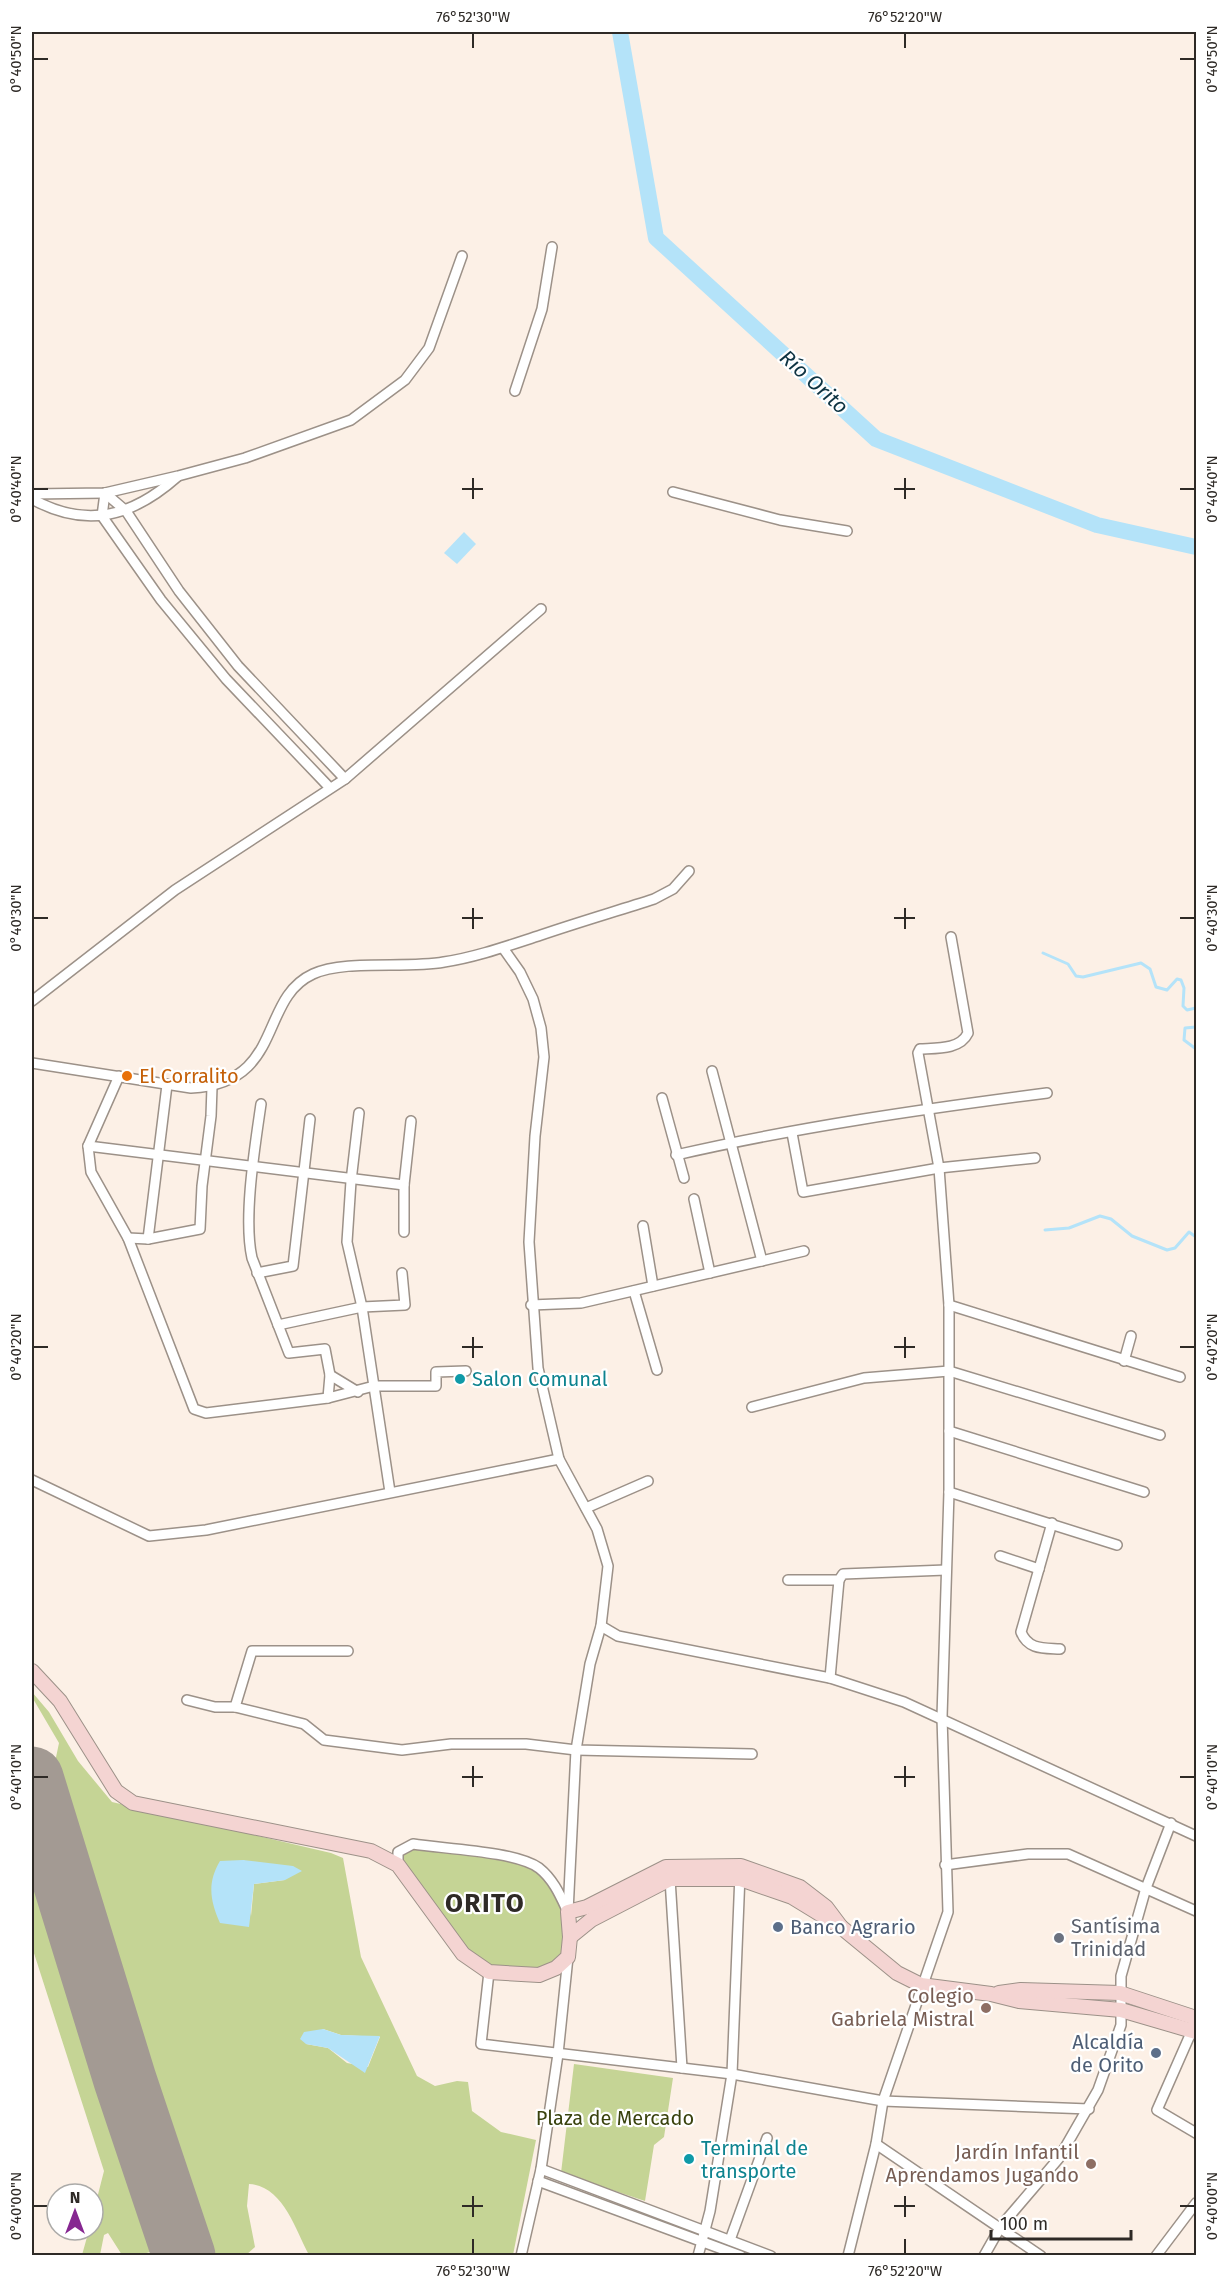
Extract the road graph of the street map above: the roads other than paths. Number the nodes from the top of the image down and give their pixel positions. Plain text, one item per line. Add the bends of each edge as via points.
1 (552, 247) dead end
2 (462, 256) dead end
3 (515, 391) dead end
4 (178, 476) junction
5 (673, 492) dead end
6 (105, 493) junction
7 (32, 497) edge
8 (126, 511) junction
9 (102, 516) junction
10 (847, 531) dead end
11 (541, 609) dead end
12 (238, 666) junction
13 (226, 680) junction
14 (345, 778) junction
15 (330, 788) junction
16 (689, 871) dead end
17 (951, 937) dead end
18 (503, 948) junction
19 (32, 1001) edge
20 (32, 1063) edge
21 (712, 1071) dead end
22 (119, 1076) junction
23 (167, 1085) junction
24 (212, 1087) junction
25 (1047, 1093) dead end
26 (662, 1098) dead end
27 (261, 1104) dead end
28 (928, 1109) junction
29 (359, 1113) dead end
30 (310, 1119) dead end
31 (411, 1121) dead end
32 (792, 1133) junction
33 (730, 1143) junction
34 (88, 1146) junction
35 (161, 1154) junction
36 (676, 1155) junction
37 (1035, 1158) dead end
38 (205, 1162) junction
39 (253, 1165) junction
40 (939, 1168) junction
41 (302, 1173) junction
42 (684, 1178) dead end
43 (351, 1181) junction
44 (404, 1185) junction
45 (694, 1199) dead end
46 (644, 1226) dead end
47 (404, 1232) dead end
48 (128, 1238) junction
49 (148, 1239) junction
50 (804, 1251) dead end
51 (762, 1261) junction
52 (402, 1273) dead end
53 (710, 1273) junction
54 (258, 1274) junction
55 (653, 1286) junction
56 (634, 1291) junction
57 (531, 1305) junction
58 (950, 1305) junction
59 (362, 1307) junction
60 (278, 1325) junction
61 (1131, 1336) dead end
62 (1124, 1361) junction
63 (657, 1370) dead end
64 (466, 1371) dead end
65 (949, 1371) junction
66 (330, 1375) junction
67 (1180, 1377) dead end
68 (374, 1386) junction
69 (358, 1392) junction
70 (327, 1398) junction
71 (752, 1407) dead end
72 (949, 1431) junction
73 (1160, 1435) dead end
74 (559, 1460) junction
75 (32, 1480) edge
76 (648, 1481) dead end
77 (390, 1492) junction
78 (949, 1492) junction
79 (1144, 1492) dead end
80 (586, 1508) junction
81 (1052, 1523) junction
82 (1117, 1545) dead end
83 (1000, 1556) dead end
84 (1039, 1569) junction
85 (946, 1570) junction
86 (788, 1580) dead end
87 (839, 1580) junction
88 (601, 1626) junction
89 (1060, 1649) dead end
90 (348, 1651) dead end
91 (32, 1671) edge
92 (830, 1678) junction
93 (187, 1700) dead end
94 (235, 1707) junction
95 (942, 1717) junction
96 (576, 1750) junction
97 (752, 1754) dead end
98 (1171, 1823) junction
99 (1197, 1836) edge
100 (399, 1865) junction
101 (945, 1865) junction
102 (740, 1873) junction
103 (670, 1879) junction
104 (1146, 1888) junction
105 (1197, 1911) edge
106 (568, 1912) junction
107 (570, 1937) junction
108 (568, 1957) junction
109 (489, 1972) junction
110 (921, 1985) junction
111 (991, 1994) junction
112 (1120, 1994) junction
113 (1121, 2010) junction
114 (1195, 2025) edge
115 (558, 2054) junction
116 (682, 2068) junction
117 (732, 2074) junction
118 (883, 2101) junction
119 (1089, 2109) junction
120 (1197, 2133) edge
121 (767, 2138) dead end
122 (876, 2144) junction
123 (541, 2169) junction
124 (538, 2181) junction
125 (1197, 2203) edge
126 (1001, 2226) junction
127 (703, 2236) junction
128 (730, 2240) junction
129 (521, 2256) edge
130 (698, 2256) edge
131 (741, 2256) edge
132 (771, 2256) edge
133 (848, 2256) edge
134 (984, 2256) edge
135 (1041, 2256) edge
136 (1156, 2256) edge

1 - 3 street via 542,309
2 - 4 street via 429,348 405,380 351,420 245,458
4 - 6 street
4 - 8 street via 155,497
5 - 10 street via 780,520
6 - 7 street
6 - 8 street
6 - 9 street
7 - 9 street via 48,508 74,515
8 - 9 street
8 - 12 street via 179,591
9 - 13 street via 161,600
11 - 14 street
12 - 13 street
12 - 14 street
13 - 15 street
14 - 15 street
15 - 19 street via 176,890
16 - 18 street via 673,889 654,898
17 - 28 street via 968,1033 965,1040 954,1046 920,1049
18 - 24 street via 445,962 347,967 312,974 296,986 259,1054 242,1071
18 - 57 street via 533,999 544,1058 529,1242
20 - 22 street
21 - 33 street
22 - 23 street
22 - 34 street
23 - 24 street
23 - 35 street
24 - 38 street
25 - 28 street
26 - 36 street
27 - 39 street
28 - 32 street
28 - 40 street
29 - 43 street
30 - 41 street
31 - 44 street
32 - 33 street
32 - 40 street via 803,1192
33 - 36 street
33 - 51 street
34 - 35 street
34 - 48 street via 91,1172
35 - 38 street
35 - 49 street
36 - 42 street
37 - 40 street
38 - 39 street
38 - 49 street via 200,1229
39 - 41 street
39 - 54 street via 249,1244
40 - 58 street
41 - 43 street
41 - 54 street via 293,1266
43 - 44 street
43 - 59 street via 347,1242
44 - 47 street
45 - 53 street
46 - 55 street
48 - 49 street
48 - 70 street via 194,1409 206,1413
50 - 51 street
51 - 53 street
52 - 59 street via 405,1305
53 - 55 street
54 - 60 street
55 - 56 street
56 - 57 street via 581,1303
56 - 63 street
57 - 74 street via 538,1368
58 - 62 street
58 - 65 street
59 - 60 street
59 - 68 street
60 - 66 street via 289,1353 325,1349
61 - 62 street
62 - 67 street
64 - 68 street via 436,1372 436,1386
65 - 71 street via 864,1378
65 - 72 street
65 - 73 street
66 - 69 street
66 - 70 street
68 - 69 street
68 - 77 street
69 - 70 street
72 - 78 street
72 - 79 street
74 - 77 street
74 - 80 street
75 - 77 street via 149,1536 206,1530
76 - 80 street
78 - 81 street
78 - 85 street
80 - 88 street via 608,1566
81 - 82 street
81 - 84 street
83 - 84 street
84 - 89 street via 1021,1632 1025,1641 1035,1647
85 - 87 street via 843,1574
85 - 95 street
86 - 87 street
87 - 92 street
88 - 92 street via 618,1636
88 - 96 street via 590,1664
90 - 94 street via 252,1651
91 - 100 main road via 60,1701 116,1791 133,1803 371,1851
92 - 95 street
93 - 94 street via 214,1707
94 - 96 street via 304,1724 324,1740 402,1750 451,1744 526,1744
95 - 98 street
95 - 101 street
96 - 97 street
96 - 106 street
98 - 99 street
98 - 104 street
100 - 106 street via 399,1852 413,1844 521,1858 553,1882
100 - 109 main road via 463,1954
101 - 104 street via 1028,1854 1068,1854
101 - 110 street via 948,1912
102 - 103 main road
102 - 106 main road via 666,1868 587,1907
102 - 110 main road via 800,1887 897,1973
102 - 117 street
103 - 107 main road via 591,1920
103 - 116 street
104 - 105 street
104 - 112 street via 1121,1976
106 - 107 main road
107 - 108 main road
108 - 109 main road via 556,1968 539,1975
108 - 115 street
109 - 115 street via 481,2044
110 - 111 main road
110 - 118 street
111 - 112 main road via 1021,1990
111 - 113 main road via 1019,2001
112 - 113 street
112 - 114 main road
113 - 114 main road
113 - 119 street via 1121,2025
114 - 120 street via 1157,2110
115 - 116 street
115 - 123 street
116 - 117 street
117 - 118 street
117 - 127 street
118 - 119 street
118 - 122 street
119 - 126 street via 1059,2157
121 - 128 street
122 - 126 street
122 - 133 street
123 - 124 street
123 - 127 street
124 - 127 street
124 - 129 street
125 - 136 street
126 - 134 street
126 - 135 street
127 - 128 street
127 - 130 street
127 - 131 street
128 - 132 street

